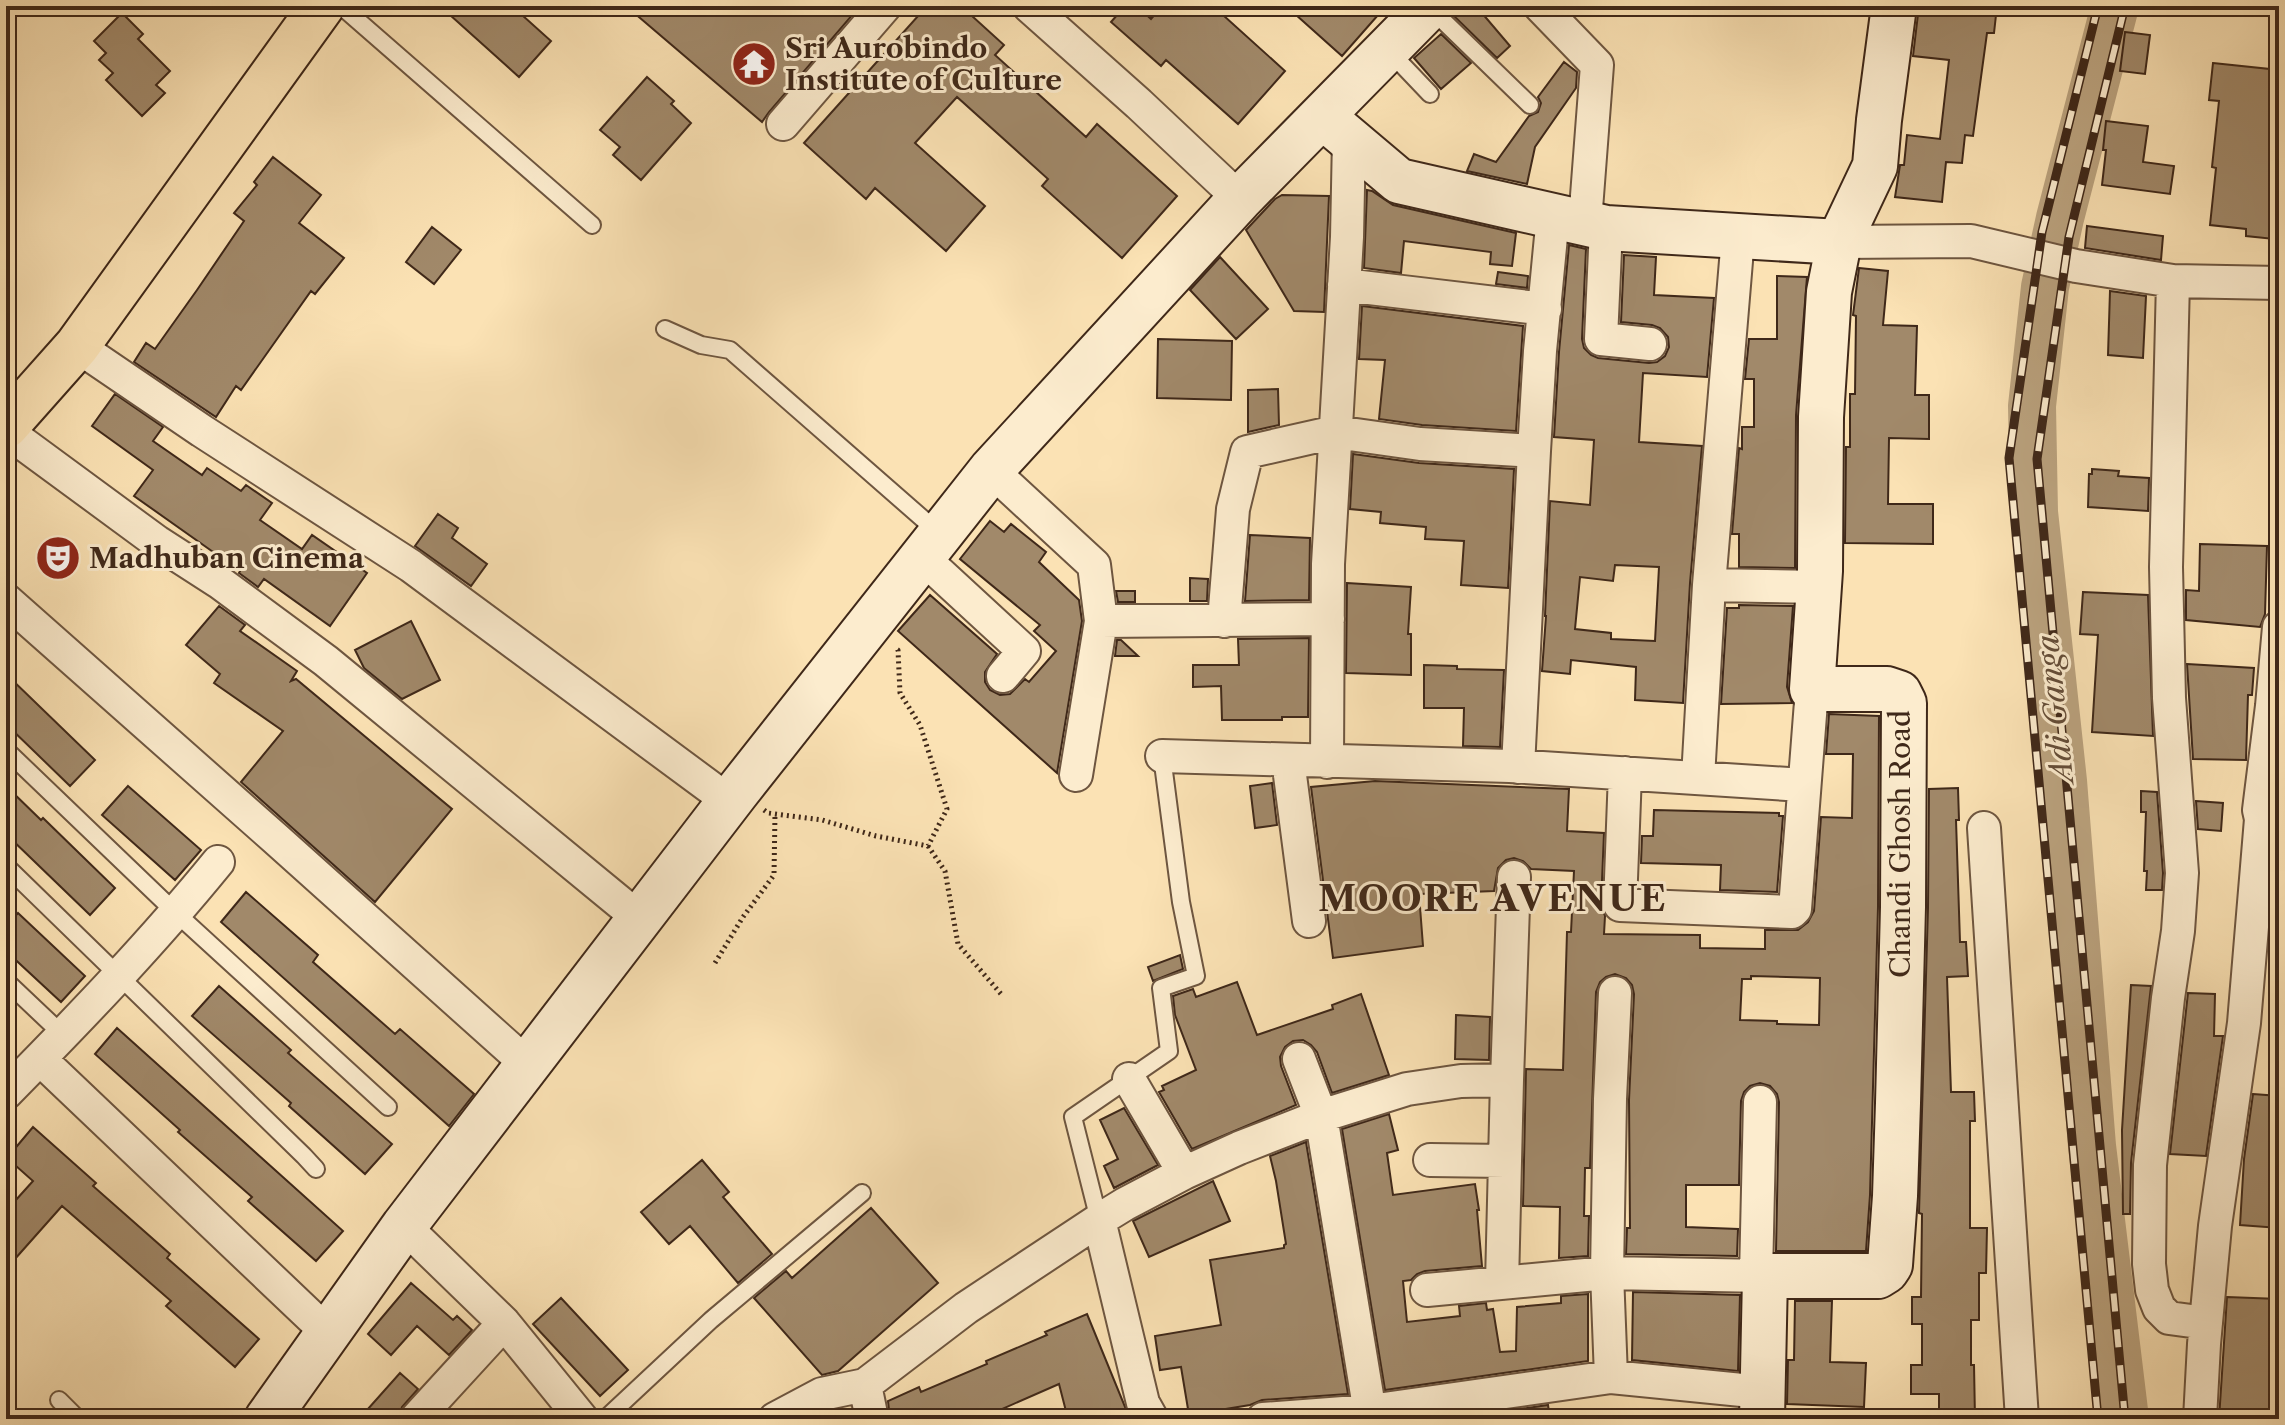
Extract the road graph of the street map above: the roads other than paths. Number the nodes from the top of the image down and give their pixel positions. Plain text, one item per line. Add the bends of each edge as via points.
1 (322, 6) edge
2 (341, 6) edge
3 (885, 6) edge
4 (1029, 6) edge
5 (1429, 6) edge
6 (1540, 6) edge
7 (1894, 6) edge
8 (1387, 49) junction
9 (1430, 94) dead end
10 (1530, 105) dead end
11 (783, 124) dead end
12 (1336, 127) junction
13 (1240, 199) junction
14 (1581, 222) junction
15 (592, 225) dead end
16 (1738, 237) junction
17 (1839, 242) junction
18 (2173, 281) junction
19 (2279, 283) edge
20 (1344, 285) junction
21 (1545, 309) junction
22 (665, 329) dead end
23 (1650, 344) dead end
24 (77, 346) junction
25 (6, 428) edge
26 (1335, 432) junction
27 (1534, 451) junction
28 (991, 470) junction
29 (931, 546) junction
30 (1709, 585) junction
31 (1819, 587) junction
32 (6, 600) edge
33 (1328, 619) junction
34 (1101, 621) junction
35 (1224, 621) junction
36 (2279, 627) edge
37 (1003, 676) dead end
38 (1812, 689) junction
39 (6, 750) edge
40 (1162, 756) joint
41 (1288, 760) junction
42 (1327, 762) junction
43 (1518, 767) junction
44 (1625, 773) junction
45 (1076, 775) dead end
46 (1698, 778) junction
47 (1803, 785) junction
48 (733, 798) junction
49 (2270, 823) edge
50 (1984, 828) dead end
51 (218, 862) dead end
52 (6, 866) edge
53 (1514, 877) dead end
54 (176, 913) junction
55 (640, 919) junction
56 (1309, 921) dead end
57 (119, 976) junction
58 (6, 981) edge
59 (1615, 993) dead end
60 (63, 1035) junction
61 (40, 1059) junction
62 (1299, 1059) dead end
63 (528, 1065) junction
64 (1129, 1079) junction
65 (1507, 1080) junction
66 (6, 1093) edge
67 (1760, 1102) dead end
68 (388, 1107) dead end
69 (1321, 1116) junction
70 (1430, 1160) dead end
71 (1505, 1161) junction
72 (316, 1169) dead end
73 (1184, 1173) junction
74 (862, 1193) dead end
75 (1099, 1220) junction
76 (404, 1226) junction
77 (1607, 1273) junction
78 (1760, 1276) junction
79 (1502, 1283) junction
80 (1427, 1290) dead end
81 (504, 1323) junction
82 (2206, 1323) junction
83 (328, 1333) junction
84 (1611, 1377) junction
85 (865, 1385) junction
86 (59, 1400) dead end
87 (1762, 1405) edge
88 (1370, 1415) edge
89 (78, 1419) edge
90 (267, 1419) edge
91 (416, 1419) edge
92 (582, 1419) edge
93 (605, 1419) edge
94 (775, 1419) edge
95 (872, 1419) edge
96 (1152, 1419) edge
97 (1263, 1419) edge
98 (2022, 1419) edge
99 (2200, 1419) edge

1 - 24 main road
2 - 15 lane
3 - 11 street
4 - 13 street
5 - 8 street
5 - 10 lane
6 - 14 street via 1597,65
7 - 17 street via 1875,166
8 - 9 lane
8 - 12 street
12 - 13 street
12 - 14 street via 1399,181
12 - 20 street
13 - 28 street
14 - 16 street
14 - 21 street
14 - 23 street via 1601,339
16 - 17 street
16 - 30 street
17 - 18 street via 1971,241 2076,266
17 - 31 street via 1829,292 1821,417
18 - 19 street
18 - 82 street via 2166,567 2182,873 2150,1165 2149,1264 2159,1308 2169,1318
20 - 21 street
20 - 26 street
21 - 27 street
22 - 29 lane via 701,345 730,350
24 - 25 main road
24 - 48 street via 411,566
25 - 55 street via 326,661
26 - 27 street
26 - 33 street
26 - 35 street via 1247,452 1233,509
27 - 43 street
28 - 29 street
28 - 34 street via 1094,565
29 - 37 street via 1024,651
29 - 48 street
30 - 31 street
30 - 46 street
31 - 38 street
32 - 63 street
33 - 35 street
33 - 42 street
34 - 35 street
34 - 45 street
36 - 49 street via 2259,810
38 - 47 street
38 - 78 street, Chandi Ghosh Road via 1887,689 1899,693 1904,703 1903,907 1890,1265 1878,1276
39 - 54 lane
40 - 41 street
40 - 64 lane via 1196,976 1161,988 1169,1051
41 - 42 street
41 - 56 street
42 - 43 street
43 - 44 street
44 - 46 street
44 - 47 street via 1619,903 1623,906 1794,911
46 - 47 street
48 - 55 street
49 - 82 street
50 - 98 street
51 - 54 street
52 - 57 lane
53 - 65 street
54 - 57 street
54 - 68 lane
55 - 63 street
57 - 60 street
57 - 72 lane
58 - 60 lane
59 - 77 street
60 - 61 street
61 - 66 street
61 - 83 street
62 - 69 street
63 - 76 street
64 - 73 street
64 - 75 lane via 1073,1117
65 - 69 street via 1407,1089
65 - 71 street
67 - 78 street
69 - 73 street
69 - 88 street
70 - 71 street
71 - 79 street
73 - 75 street
74 - 93 lane via 711,1320
75 - 85 street via 966,1308
75 - 96 street via 1143,1403
76 - 81 street
76 - 83 street
77 - 78 street
77 - 79 street
77 - 84 street
78 - 87 street
79 - 80 street
81 - 91 street
81 - 92 street
82 - 99 street
83 - 90 street
84 - 87 street
84 - 88 street
85 - 94 street via 822,1394
85 - 95 street
86 - 89 lane
88 - 97 street

